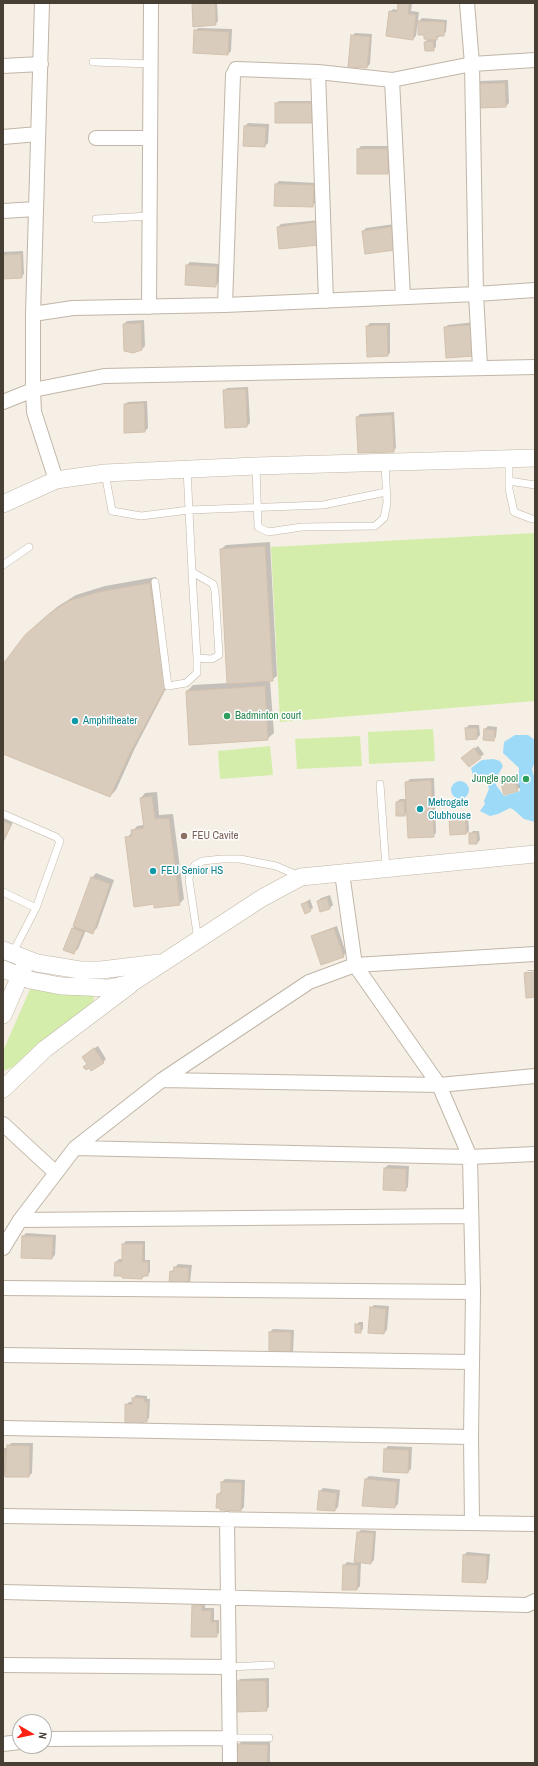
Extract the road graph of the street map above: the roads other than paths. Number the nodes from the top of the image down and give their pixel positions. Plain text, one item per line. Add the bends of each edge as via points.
1 (42, 3) edge
2 (151, 3) edge
3 (467, 3) edge
4 (535, 60) edge
5 (93, 62) dead end
6 (41, 64) junction
7 (150, 64) junction
8 (472, 64) junction
9 (3, 66) edge
10 (318, 72) junction
11 (392, 80) junction
12 (38, 134) junction
13 (3, 137) edge
14 (96, 138) dead end
15 (150, 138) junction
16 (36, 209) junction
17 (3, 211) edge
18 (149, 216) junction
19 (96, 219) dead end
20 (535, 290) edge
21 (476, 294) junction
22 (403, 297) junction
23 (326, 301) junction
24 (226, 305) junction
25 (149, 307) junction
26 (33, 314) junction
27 (480, 367) junction
28 (535, 367) edge
29 (32, 390) junction
30 (3, 402) edge
31 (509, 458) junction
32 (535, 458) edge
33 (385, 463) junction
34 (256, 466) junction
35 (187, 469) junction
36 (104, 473) junction
37 (56, 480) junction
38 (509, 481) junction
39 (535, 485) edge
40 (386, 492) junction
41 (3, 504) edge
42 (256, 508) junction
43 (188, 510) junction
44 (535, 519) edge
45 (29, 546) dead end
46 (3, 565) edge
47 (192, 572) junction
48 (155, 582) dead end
49 (197, 658) junction
50 (380, 784) dead end
51 (3, 814) edge
52 (535, 854) edge
53 (386, 868) junction
54 (342, 873) junction
55 (301, 877) junction
56 (3, 892) edge
57 (36, 908) junction
58 (198, 941) junction
59 (535, 954) edge
60 (14, 955) edge
61 (164, 962) junction
62 (355, 965) junction
63 (8, 973) edge
64 (132, 983) junction
65 (3, 1014) edge
66 (535, 1076) edge
67 (162, 1080) junction
68 (439, 1085) junction
69 (3, 1089) edge
70 (3, 1124) edge
71 (75, 1148) junction
72 (535, 1154) edge
73 (470, 1157) junction
74 (56, 1173) junction
75 (471, 1216) junction
76 (20, 1220) junction
77 (3, 1248) edge
78 (3, 1288) edge
79 (473, 1292) junction
80 (3, 1355) edge
81 (471, 1362) junction
82 (3, 1428) edge
83 (471, 1437) junction
84 (3, 1516) edge
85 (228, 1519) junction
86 (472, 1523) junction
87 (535, 1524) edge
88 (3, 1592) edge
89 (228, 1598) junction
90 (535, 1601) edge
91 (3, 1665) edge
92 (271, 1665) dead end
93 (229, 1667) junction
94 (230, 1738) junction
95 (269, 1738) dead end
96 (52, 1739) edge
97 (230, 1763) edge

1 - 6 street
2 - 7 street
3 - 8 street
4 - 8 street
5 - 7 lane
6 - 9 street
6 - 12 street
7 - 15 street
8 - 11 street
8 - 21 street
10 - 11 street
10 - 23 street
10 - 24 street via 236,69 233,75
11 - 22 street
12 - 13 street
12 - 16 street
14 - 15 street
15 - 18 street
16 - 17 street
16 - 26 street
18 - 19 lane
18 - 25 street
20 - 21 street
21 - 22 street
21 - 27 street
22 - 23 street
23 - 24 street
24 - 25 street
25 - 26 street via 73,308
26 - 29 street
27 - 28 street
27 - 29 street via 104,376
29 - 30 street
29 - 37 street via 34,412
31 - 32 street
31 - 33 street
31 - 38 lane
33 - 34 street
33 - 40 lane
34 - 35 street
34 - 42 lane
35 - 36 street
35 - 43 lane
36 - 37 street
36 - 43 lane via 112,510 141,516
37 - 41 street
38 - 39 lane
38 - 44 lane via 514,512
40 - 42 lane via 323,505
40 - 42 lane via 384,518 375,526 302,527 268,532 258,527
42 - 43 lane
43 - 47 lane
45 - 46 lane
47 - 49 lane
47 - 49 lane via 213,584 215,590 219,655 212,659
48 - 49 lane via 168,686 186,683 197,672
50 - 53 lane
51 - 57 lane via 60,841
52 - 53 street
53 - 54 street
54 - 55 street
54 - 62 street
55 - 58 street via 262,898
55 - 58 lane via 276,866 240,859 222,858 195,865 190,872 189,880
56 - 57 lane
57 - 60 lane
58 - 61 street
59 - 62 street
60 - 61 street via 80,970
60 - 63 street
61 - 64 street
62 - 67 street via 309,982
62 - 68 street
63 - 64 street via 61,986 108,988
63 - 65 street
64 - 69 street via 45,1049
66 - 68 street
67 - 68 street
67 - 71 street
68 - 73 street
70 - 74 street
71 - 73 street
71 - 74 street
72 - 73 street
73 - 75 street
74 - 76 street
75 - 76 street
75 - 79 street
76 - 77 street
78 - 79 street
79 - 81 street
80 - 81 street
81 - 83 street
82 - 83 street
83 - 86 street
84 - 85 street
85 - 86 street
85 - 89 street
86 - 87 street
88 - 89 street
89 - 90 street via 527,1605
89 - 93 street
91 - 93 street
92 - 93 lane
93 - 94 street
94 - 95 lane
94 - 96 street
94 - 97 street

